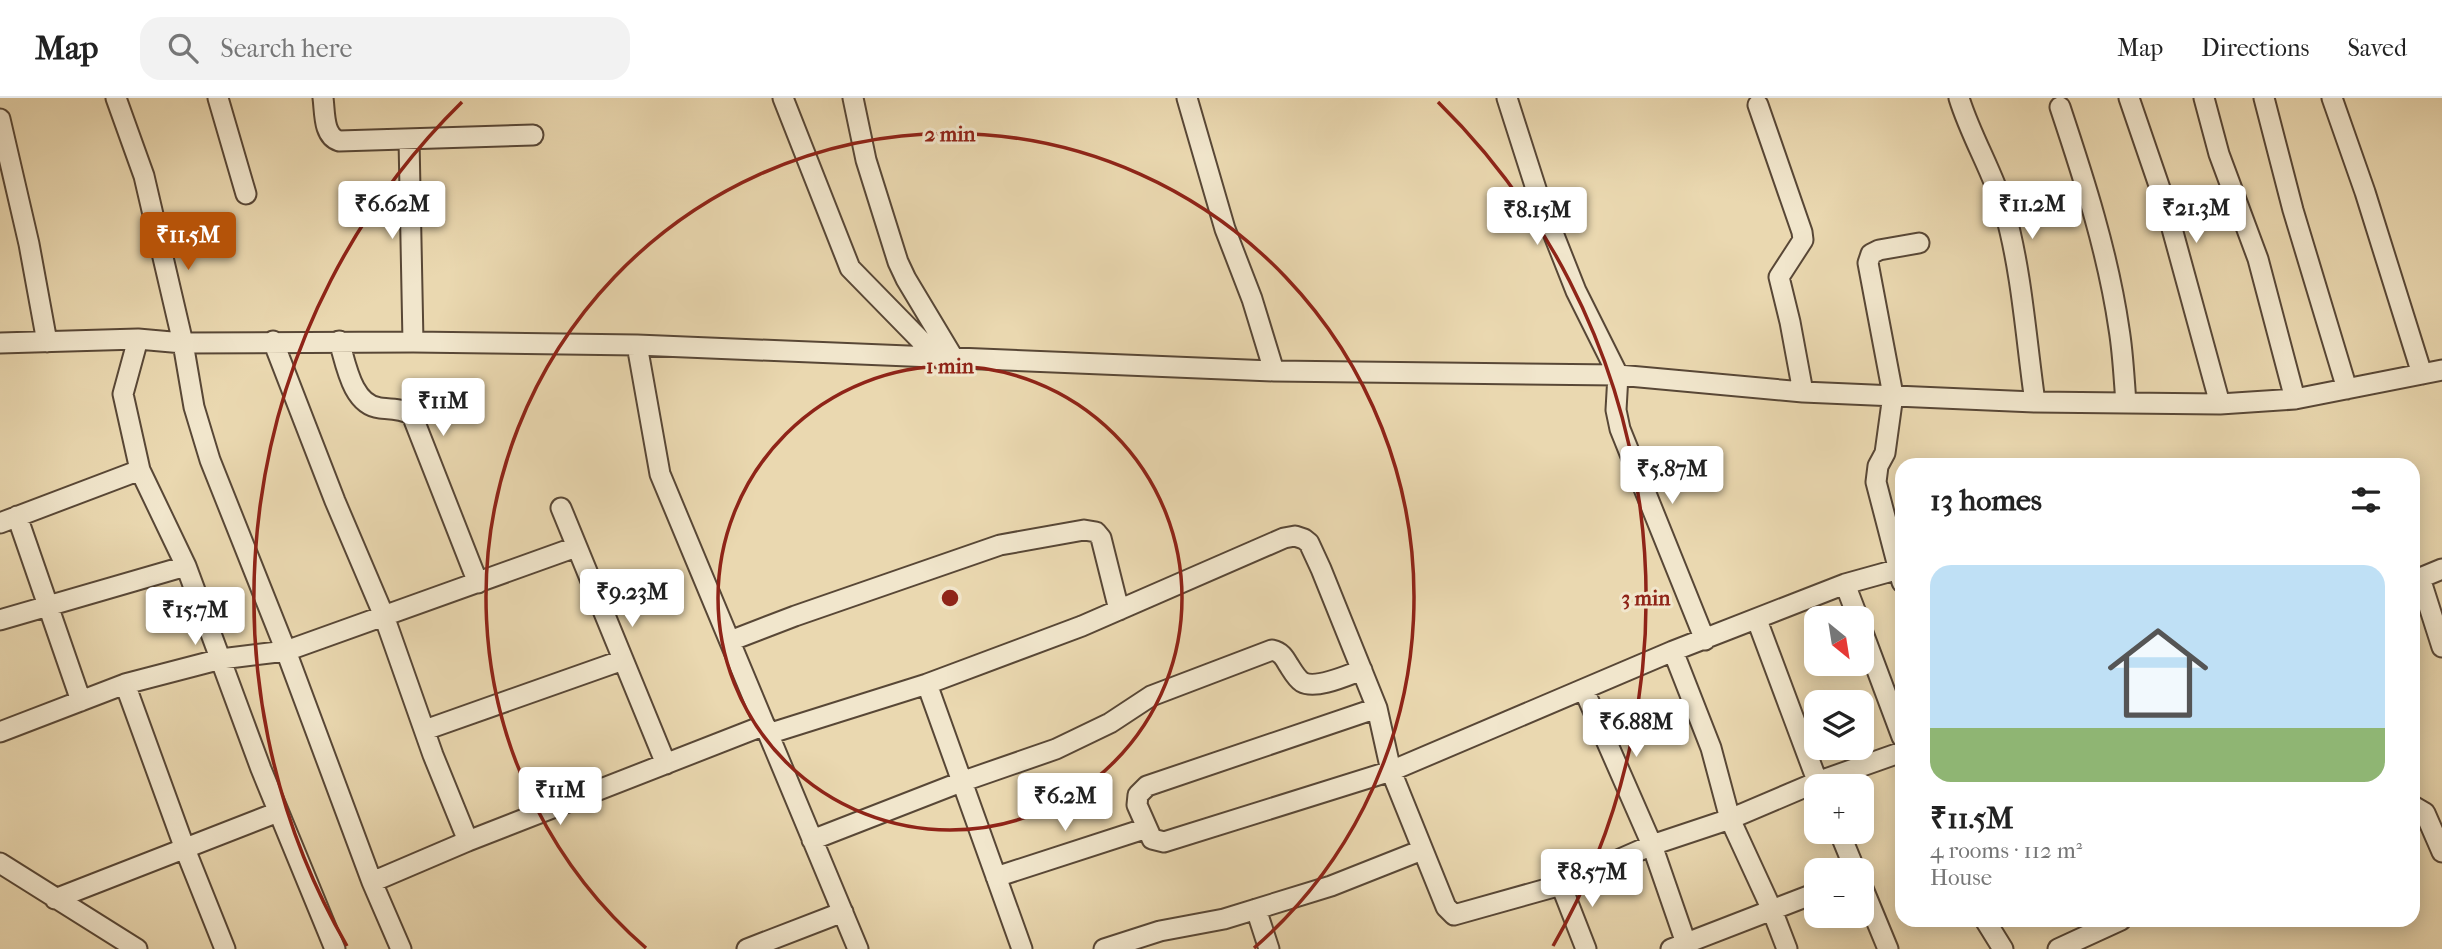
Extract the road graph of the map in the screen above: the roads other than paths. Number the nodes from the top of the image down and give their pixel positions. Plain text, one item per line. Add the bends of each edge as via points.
1 (116, 98) edge
2 (218, 98) edge
3 (323, 98) edge
4 (783, 98) edge
5 (853, 98) edge
6 (1187, 98) edge
7 (1507, 98) edge
8 (1959, 98) edge
9 (2129, 98) edge
10 (2204, 98) edge
11 (2264, 98) edge
12 (2332, 98) edge
13 (1758, 105) dead end
14 (2060, 107) dead end
15 (0, 119) edge
16 (533, 135) dead end
17 (408, 139) junction
18 (246, 194) dead end
19 (1919, 243) dead end
20 (138, 339) junction
21 (273, 341) junction
22 (339, 341) junction
23 (47, 342) junction
24 (413, 342) junction
25 (0, 343) edge
26 (183, 343) junction
27 (637, 345) junction
28 (946, 359) junction
29 (1274, 371) junction
30 (2432, 372) edge
31 (1618, 375) junction
32 (2347, 389) junction
33 (1803, 392) junction
34 (1892, 395) junction
35 (2295, 398) junction
36 (2035, 402) junction
37 (2126, 403) junction
38 (2220, 404) junction
39 (141, 470) junction
40 (561, 508) dead end
41 (9, 520) edge
42 (576, 547) junction
43 (1895, 556) edge
44 (186, 566) junction
45 (2442, 569) edge
46 (1895, 576) edge
47 (2420, 579) edge
48 (478, 583) junction
49 (1845, 584) junction
50 (2420, 588) edge
51 (1853, 606) edge
52 (47, 607) junction
53 (1119, 610) junction
54 (384, 616) junction
55 (0, 620) edge
56 (1756, 620) junction
57 (1705, 640) junction
58 (730, 641) junction
59 (2442, 647) edge
60 (286, 651) junction
61 (1673, 651) junction
62 (220, 659) junction
63 (623, 660) junction
64 (1874, 662) edge
65 (1362, 670) junction
66 (125, 684) junction
67 (927, 684) junction
68 (1584, 690) junction
69 (81, 701) junction
70 (1377, 708) junction
71 (1895, 718) edge
72 (766, 729) junction
73 (425, 730) junction
74 (0, 732) edge
75 (1895, 755) edge
76 (666, 764) junction
77 (1391, 771) junction
78 (1814, 774) edge
79 (1844, 774) edge
80 (961, 782) junction
81 (1804, 790) edge
82 (2420, 810) edge
83 (278, 812) junction
84 (1730, 819) junction
85 (1147, 828) junction
86 (812, 840) junction
87 (468, 841) junction
88 (1652, 845) junction
89 (185, 849) junction
90 (1422, 850) junction
91 (2442, 852) edge
92 (0, 863) edge
93 (996, 877) junction
94 (372, 883) junction
95 (1561, 885) junction
96 (1804, 898) edge
97 (55, 899) junction
98 (1256, 909) junction
99 (1772, 910) junction
100 (843, 912) junction
101 (1874, 915) edge
102 (1989, 927) edge
103 (2096, 927) edge
104 (1681, 947) edge
105 (137, 949) edge
106 (225, 949) edge
107 (335, 949) edge
108 (401, 949) edge
109 (747, 949) edge
110 (858, 949) edge
111 (1022, 949) edge
112 (1104, 949) edge
113 (1269, 949) edge
114 (1586, 949) edge
115 (1787, 949) edge
116 (1888, 949) edge
117 (2003, 949) edge
118 (2057, 949) edge

1 - 26 street via 144,176
2 - 18 street
3 - 17 street via 334,140
4 - 28 street via 850,268
5 - 28 street via 866,160 898,262
6 - 29 street via 1225,229
7 - 31 street via 1576,291
8 - 36 street via 2005,214
9 - 38 street via 2165,203
10 - 35 street via 2219,154 2258,259
11 - 32 street
12 - 30 street
13 - 33 street via 1802,232 1802,240 1779,277
14 - 37 street via 2104,256 2119,328
15 - 23 street
16 - 17 street
17 - 24 street
19 - 34 street via 1878,250 1868,257
20 - 23 street
20 - 26 street
20 - 39 street via 123,394
21 - 22 street
21 - 26 street
21 - 54 street
22 - 24 street
22 - 48 street via 351,381 365,403 412,415
23 - 25 street
24 - 27 street
26 - 60 street via 194,407 210,460
27 - 28 street
27 - 58 street via 660,474
28 - 29 street
29 - 31 street
30 - 32 street
31 - 33 street
31 - 57 street via 1620,429
32 - 35 street
33 - 34 street
34 - 36 street
34 - 43 street via 1885,453 1876,482
35 - 38 street
36 - 37 street
37 - 38 street
39 - 41 street
39 - 44 street
40 - 42 street
41 - 52 street
42 - 48 street
42 - 63 street
44 - 52 street
44 - 62 street
45 - 47 street
46 - 49 street
48 - 54 street
49 - 51 street
49 - 56 street
50 - 59 street
52 - 55 street
52 - 69 street
53 - 58 street via 1101,538 1091,529 1000,545
53 - 65 street via 1295,536 1309,543
53 - 67 street
54 - 60 street
54 - 73 street
56 - 57 street
56 - 78 street
57 - 61 street
58 - 72 street
60 - 62 street
60 - 94 street
61 - 68 street
61 - 84 street via 1710,748
62 - 66 street
62 - 83 street
63 - 73 street
63 - 76 street
64 - 71 street
65 - 70 street
65 - 80 street via 1330,682 1303,683 1283,655 1272,650 1151,696 1110,723 1056,748
66 - 69 street
66 - 89 street
67 - 72 street
67 - 80 street
68 - 77 street
68 - 88 street
69 - 74 street
70 - 77 street
70 - 85 street via 1147,786 1137,800
72 - 76 street
72 - 86 street
73 - 87 street
75 - 79 street
76 - 87 street
77 - 85 street via 1164,842 1152,839
77 - 90 street
80 - 86 street
80 - 93 street
81 - 84 street
82 - 91 street
83 - 89 street
83 - 107 street
84 - 88 street
84 - 99 street
85 - 93 street
86 - 100 street
87 - 94 street
88 - 95 street
88 - 104 street
89 - 97 street
89 - 106 street
90 - 95 street via 1446,907 1454,915
90 - 98 street
92 - 97 street
93 - 111 street
94 - 108 street
95 - 114 street
96 - 99 street
97 - 105 street
98 - 112 street
98 - 113 street
99 - 104 street
99 - 115 street
100 - 109 street
100 - 110 street
101 - 116 street
102 - 117 street
103 - 118 street

